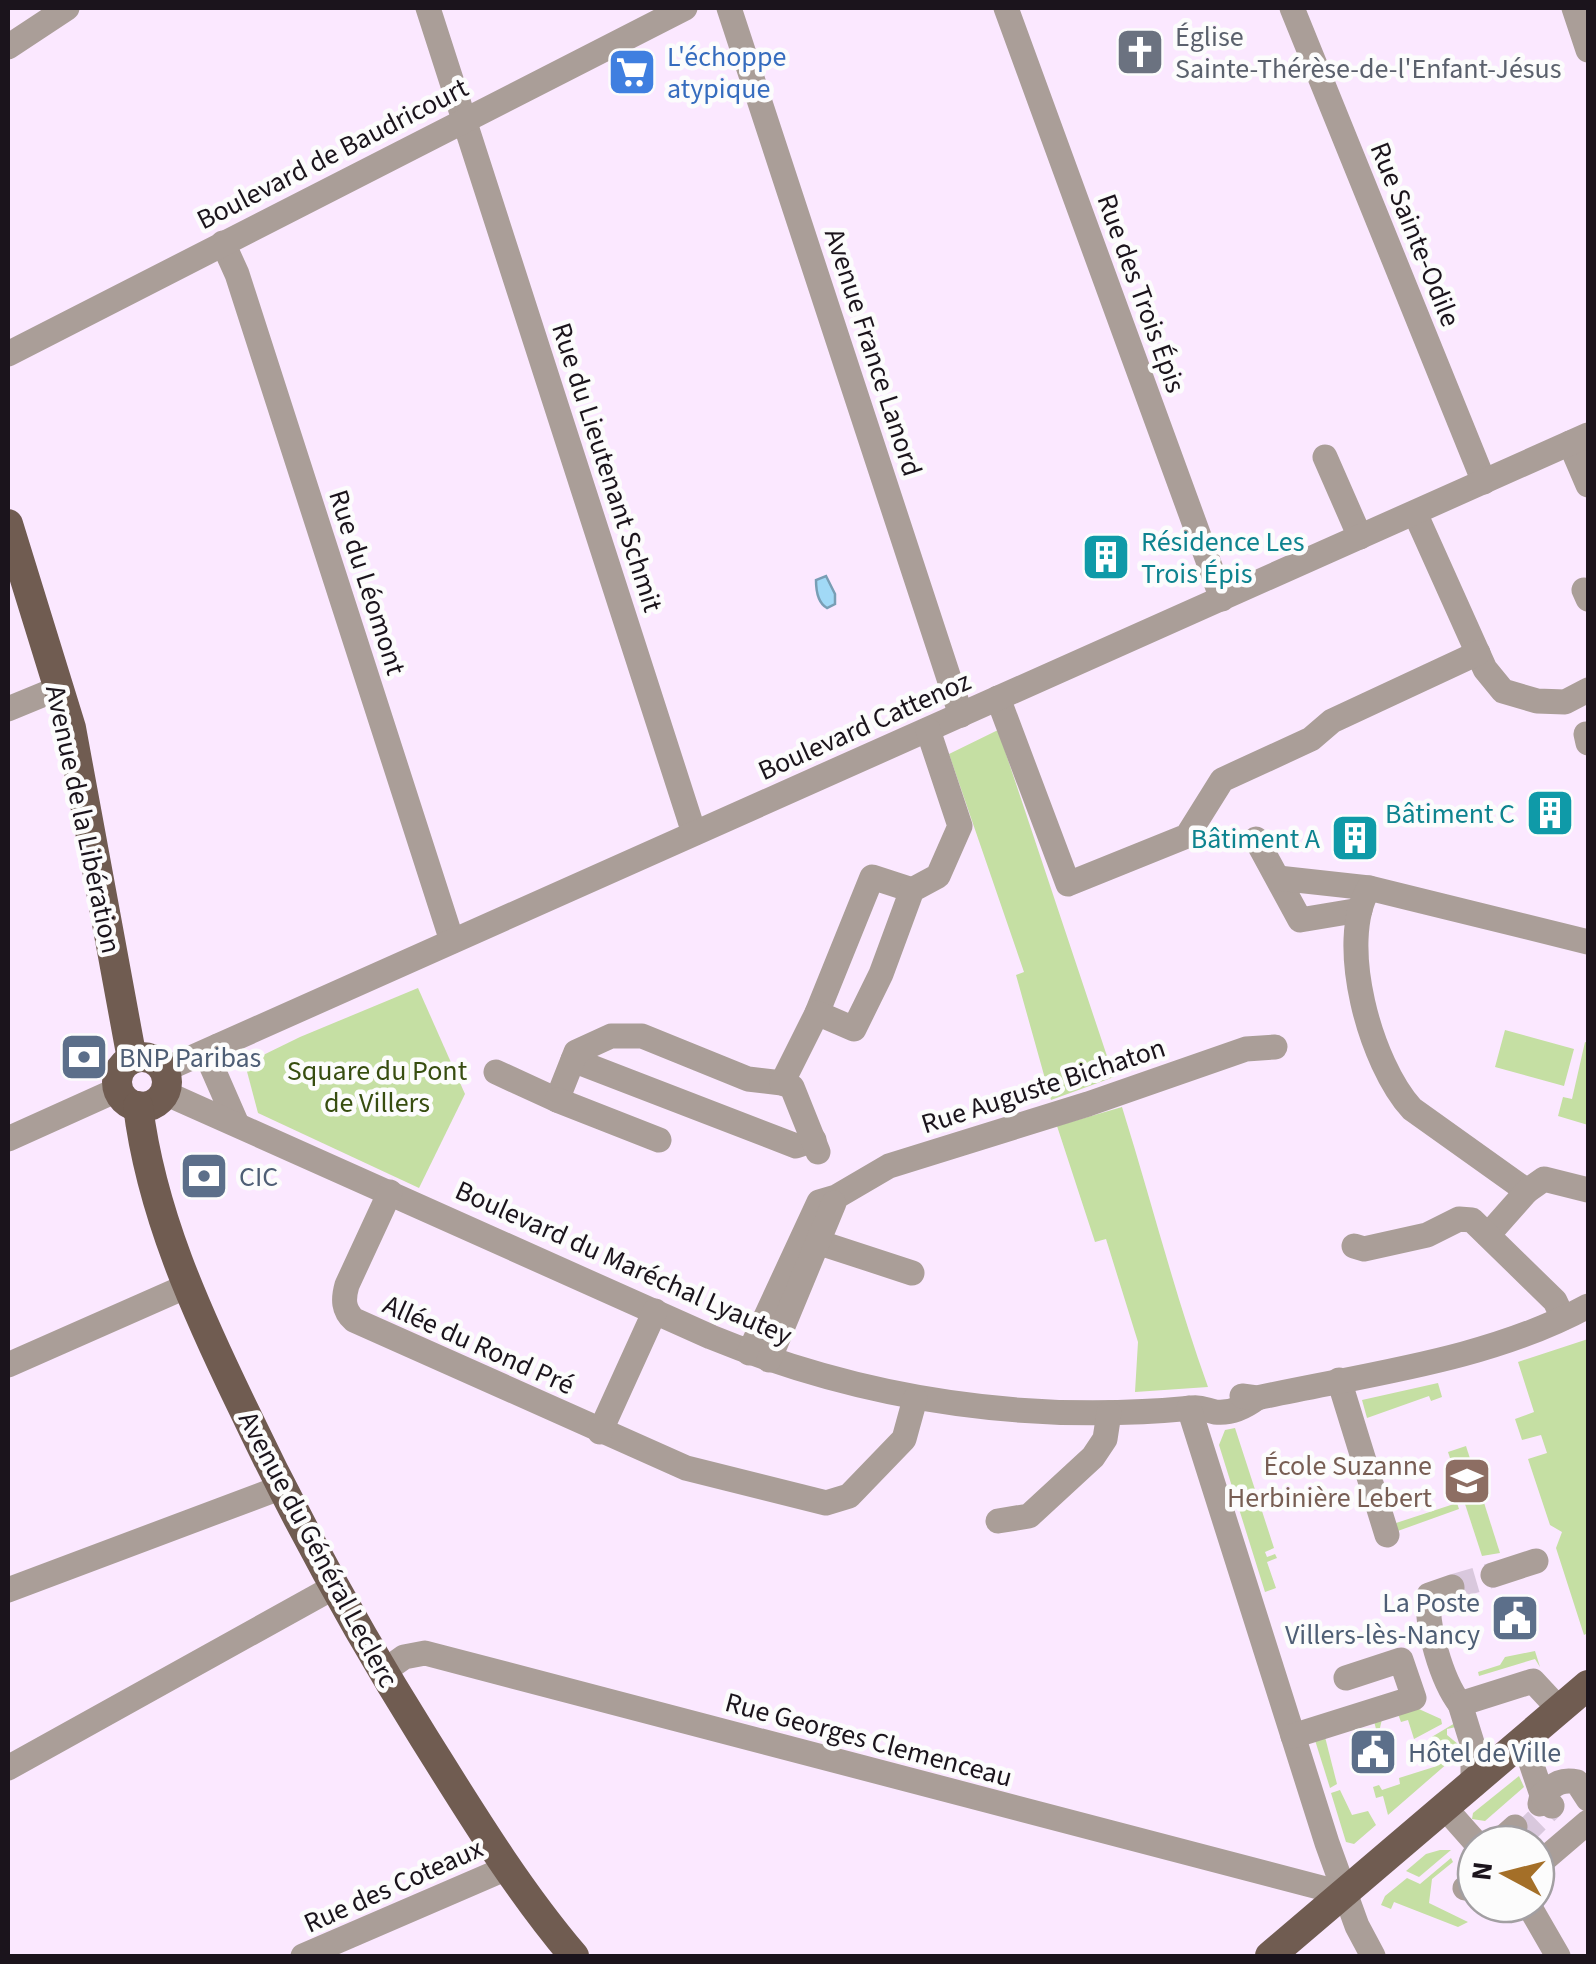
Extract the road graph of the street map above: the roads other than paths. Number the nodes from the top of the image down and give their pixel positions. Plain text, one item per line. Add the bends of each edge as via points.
1 (67, 8) edge
2 (428, 8) edge
3 (685, 8) edge
4 (730, 8) edge
5 (1006, 8) edge
6 (1292, 8) edge
7 (1574, 8) edge
8 (8, 47) edge
9 (1588, 50) edge
10 (464, 120) junction
11 (223, 243) junction
12 (8, 354) edge
13 (1579, 439) edge
14 (1326, 457) dead end
15 (1484, 482) junction
16 (1588, 485) edge
17 (1415, 513) junction
18 (8, 524) edge
19 (1360, 537) junction
20 (1222, 599) junction
21 (1478, 653) junction
22 (59, 688) junction
23 (1588, 690) edge
24 (998, 698) junction
25 (8, 710) edge
26 (960, 715) junction
27 (928, 730) junction
28 (694, 833) junction
29 (1256, 839) dead end
30 (1278, 878) junction
31 (912, 890) junction
32 (1365, 898) junction
33 (452, 941) junction
34 (1588, 942) edge
35 (817, 1013) junction
36 (218, 1046) junction
37 (1275, 1048) dead end
38 (573, 1060) junction
39 (496, 1072) dead end
40 (782, 1084) junction
41 (147, 1090) junction
42 (557, 1100) junction
43 (236, 1122) junction
44 (8, 1139) edge
45 (659, 1140) dead end
46 (1588, 1190) edge
47 (1527, 1191) junction
48 (390, 1192) junction
49 (1488, 1234) junction
50 (811, 1241) junction
51 (1354, 1246) dead end
52 (912, 1273) dead end
53 (187, 1286) junction
54 (1588, 1306) edge
55 (655, 1311) junction
56 (1564, 1318) junction
57 (759, 1356) junction
58 (8, 1365) edge
59 (1339, 1380) junction
60 (915, 1398) junction
61 (1194, 1408) junction
62 (1109, 1412) junction
63 (600, 1432) junction
64 (282, 1487) junction
65 (998, 1522) dead end
66 (1387, 1536) dead end
67 (1536, 1561) dead end
68 (1493, 1574) tunnel mouth
69 (334, 1586) junction
70 (1452, 1588) tunnel mouth
71 (8, 1590) edge
72 (383, 1672) junction
73 (1346, 1678) dead end
74 (1588, 1685) edge
75 (1460, 1704) junction
76 (1560, 1710) junction
77 (1292, 1736) junction
78 (1524, 1742) junction
79 (8, 1768) edge
80 (1473, 1786) junction
81 (1588, 1799) edge
82 (1446, 1809) junction
83 (1588, 1822) edge
84 (1459, 1824) edge
85 (1556, 1849) edge
86 (507, 1868) junction
87 (1344, 1894) junction
88 (1540, 1924) edge
89 (303, 1956) edge
90 (574, 1956) edge
91 (1270, 1956) edge
92 (1373, 1956) edge
93 (1558, 1956) edge

1 - 8 street
2 - 10 street, Rue du Lieutenant Schmit
3 - 10 street, Boulevard de Baudricourt
4 - 26 street, Avenue France Lanord
5 - 20 street, Rue des Trois Épis
6 - 15 street, Rue Sainte-Odile
7 - 9 street
10 - 11 street, Boulevard de Baudricourt
10 - 28 street, Rue du Lieutenant Schmit
11 - 12 street, Boulevard de Baudricourt
11 - 33 street, Rue du Léomont
13 - 15 street, Boulevard Cattenoz
13 - 16 street
14 - 19 street
15 - 17 street, Boulevard Cattenoz
17 - 19 street, Boulevard Cattenoz
17 - 21 street
18 - 22 main road, Avenue de la Libération
19 - 20 street, Boulevard Cattenoz
20 - 24 street, Boulevard Cattenoz
21 - 23 street via 1503,690 1566,702
21 - 24 street via 1222,780 1186,836 1068,884
22 - 25 street
22 - 41 main road, Avenue de la Libération via 132,1060 119,1075
24 - 26 street, Boulevard Cattenoz
26 - 27 street, Boulevard Cattenoz
27 - 28 street, Boulevard Cattenoz
27 - 31 street via 960,826 938,876
28 - 33 street, Boulevard Cattenoz
29 - 30 street
30 - 32 street
30 - 32 street via 1300,920
31 - 35 street via 872,877
31 - 35 street via 854,1030
32 - 34 street
32 - 47 street via 1359,980 1396,1092
33 - 36 street, Boulevard Cattenoz
35 - 40 street
36 - 41 street, Boulevard Cattenoz
36 - 43 street via 212,1067
37 - 50 street, Rue Auguste Bichaton via 1246,1049 889,1166 818,1202
38 - 40 street via 576,1052 611,1036 642,1036 748,1079
38 - 40 street via 796,1146 816,1146 792,1087
38 - 42 street
39 - 42 street
41 - 43 street, Boulevard du Maréchal Lyautey
41 - 44 street, Boulevard Cattenoz
41 - 53 main road, Avenue du Général Leclerc via 156,1195
42 - 45 street
43 - 48 street, Boulevard du Maréchal Lyautey
46 - 47 street via 1544,1179
47 - 49 street
48 - 55 street, Boulevard du Maréchal Lyautey
48 - 63 street, Allée du Rond Pré via 343,1297 349,1316
49 - 51 street via 1465,1218 1428,1235
49 - 56 street
50 - 52 street
50 - 57 street, Rue Auguste Bichaton
53 - 58 street
53 - 64 main road, Avenue du Général Leclerc
54 - 56 street, Boulevard du Maréchal Lyautey
55 - 57 street, Boulevard du Maréchal Lyautey
55 - 63 street
56 - 59 street, Boulevard du Maréchal Lyautey via 1492,1345
57 - 60 street, Boulevard du Maréchal Lyautey
59 - 61 street, Boulevard du Maréchal Lyautey via 1257,1398 1207,1399
59 - 66 street
60 - 62 street, Boulevard du Maréchal Lyautey
60 - 63 street, Allée du Rond Pré via 900,1446 848,1496 826,1504 705,1475
61 - 62 street, Boulevard du Maréchal Lyautey
61 - 77 street
62 - 65 street via 1106,1439 1094,1457 1030,1516
64 - 69 main road, Avenue du Général Leclerc
64 - 71 street
67 - 68 street
69 - 72 main road, Avenue du Général Leclerc
69 - 79 street
70 - 75 street via 1429,1595 1426,1613
72 - 86 main road, Avenue du Général Leclerc
72 - 87 street, Rue Georges Clemenceau via 404,1657 426,1653
73 - 77 street via 1401,1660 1414,1698
74 - 76 main road
75 - 76 street via 1533,1681
75 - 80 street via 1473,1746
76 - 78 main road
77 - 87 street
78 - 80 main road
78 - 81 street via 1544,1802 1557,1782 1568,1779
80 - 82 main road
82 - 84 street
82 - 87 main road
83 - 85 street
86 - 89 street, Rue des Coteaux
86 - 90 main road, Avenue du Général Leclerc
87 - 91 main road
87 - 92 street
88 - 93 street

